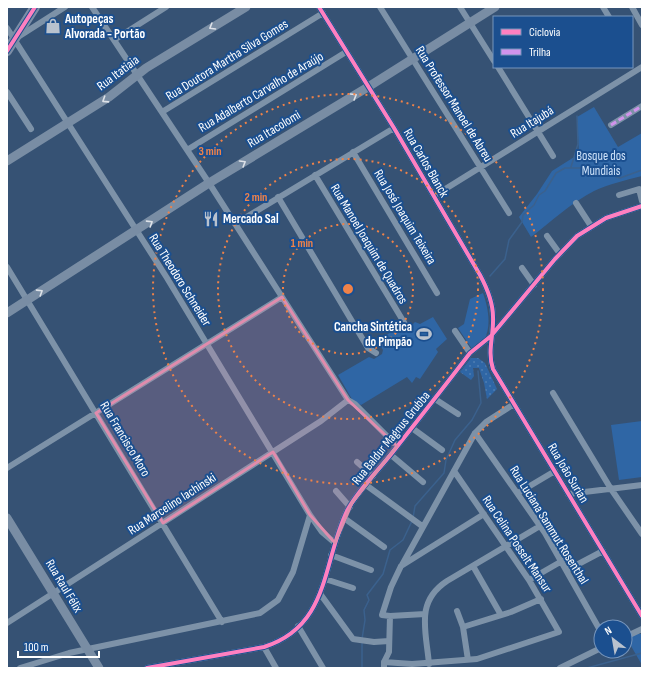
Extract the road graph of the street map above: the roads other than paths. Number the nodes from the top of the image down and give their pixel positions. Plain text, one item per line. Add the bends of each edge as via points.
1 (35, 7) edge
2 (65, 7) edge
3 (92, 7) edge
4 (166, 7) edge
5 (246, 7) edge
6 (319, 7) edge
7 (380, 7) edge
8 (460, 7) edge
9 (495, 7) edge
10 (603, 7) edge
11 (632, 7) edge
12 (323, 13) junction
13 (608, 16) edge
14 (634, 17) edge
15 (470, 23) junction
16 (642, 25) edge
17 (7, 28) edge
18 (15, 39) junction
19 (114, 40) junction
20 (7, 51) edge
21 (346, 52) junction
22 (413, 58) junction
23 (493, 59) edge
24 (642, 67) edge
25 (499, 68) edge
26 (137, 74) junction
27 (368, 87) junction
28 (7, 92) edge
29 (642, 106) edge
30 (162, 112) junction
31 (69, 123) junction
32 (611, 125) dead end
33 (394, 128) junction
34 (31, 129) dead end
35 (538, 132) junction
36 (187, 150) junction
37 (353, 152) junction
38 (553, 156) dead end
39 (7, 161) edge
40 (481, 167) junction
41 (315, 176) junction
42 (210, 183) junction
43 (619, 195) dead end
44 (434, 196) junction
45 (278, 197) junction
46 (642, 201) edge
47 (576, 203) dead end
48 (642, 206) edge
49 (510, 213) dead end
50 (235, 224) junction
51 (591, 226) junction
52 (136, 231) junction
53 (547, 236) dead end
54 (560, 254) junction
55 (7, 267) edge
56 (522, 268) dead end
57 (534, 285) junction
58 (437, 293) dead end
59 (282, 297) junction
60 (28, 300) junction
61 (7, 313) edge
62 (405, 324) dead end
63 (455, 331) dead end
64 (491, 336) junction
65 (207, 344) junction
66 (470, 352) junction
67 (376, 353) dead end
68 (553, 393) dead end
69 (435, 399) junction
70 (348, 400) junction
71 (514, 404) junction
72 (96, 413) junction
73 (458, 414) dead end
74 (412, 428) junction
75 (475, 433) junction
76 (397, 446) junction
77 (442, 450) dead end
78 (273, 452) junction
79 (391, 455) junction
80 (357, 462) dead end
81 (7, 468) edge
82 (454, 471) junction
83 (555, 471) junction
84 (373, 476) junction
85 (423, 482) dead end
86 (366, 485) junction
87 (642, 485) edge
88 (611, 488) junction
89 (336, 491) dead end
90 (518, 493) junction
91 (568, 494) junction
92 (350, 507) junction
93 (484, 514) junction
94 (310, 515) junction
95 (7, 518) edge
96 (344, 518) junction
97 (163, 523) junction
98 (422, 526) junction
99 (540, 526) junction
100 (642, 534) edge
101 (335, 543) junction
102 (384, 546) dead end
103 (507, 546) junction
104 (603, 551) junction
105 (331, 555) junction
106 (562, 561) junction
107 (402, 566) junction
108 (473, 566) junction
109 (370, 570) dead end
110 (567, 570) junction
111 (325, 579) junction
112 (529, 580) junction
113 (353, 588) dead end
114 (53, 594) junction
115 (321, 595) junction
116 (541, 599) junction
117 (457, 611) dead end
118 (425, 614) junction
119 (501, 615) junction
120 (390, 616) junction
121 (642, 616) edge
122 (594, 619) edge
123 (222, 622) junction
124 (7, 623) edge
125 (298, 626) junction
126 (463, 627) junction
127 (389, 641) junction
128 (264, 647) junction
129 (87, 649) junction
130 (593, 652) edge
131 (468, 660) junction
132 (188, 661) junction
133 (429, 664) junction
134 (384, 665) edge
135 (20, 668) edge
136 (99, 668) edge
137 (147, 668) edge
138 (191, 668) edge
139 (276, 668) edge
140 (323, 668) edge
141 (560, 668) edge

1 - 18 main road
2 - 18 street
3 - 19 street
4 - 19 street
5 -> 26 main road, Rua Itatiaia
6 - 12 street, Rua Carlos Blanck
7 - 22 street, Rua Professor Manoel de Abreu
8 - 15 street
9 - 15 main road, Rua Itacolomi
10 - 13 street
11 - 14 street
12 - 21 street, Rua Carlos Blanck
12 - 30 street, Rua Doutora Martha Silva Gomes
14 - 16 street
15 - 22 main road, Rua Itacolomi
15 - 23 street
17 - 18 street, Rua Theodoro Schneider
18 - 20 main road
18 - 31 street, Rua Theodoro Schneider
19 - 26 street
21 - 27 street, Rua Carlos Blanck
21 - 36 street, Rua Adalberto Carvalho de Araújo
22 - 27 main road, Rua Itacolomi
22 - 40 street, Rua Professor Manoel de Abreu
24 - 35 street, Rua Itajubá
25 - 35 street
26 - 30 street
26 -> 31 main road, Rua Itatiaia via 118,91
27 - 33 street, Rua Carlos Blanck
42 -> 27 main road, Rua Itacolomi
28 - 34 street
29 - 32 street
30 - 36 street
31 - 39 main road, Rua Itatiaia
31 - 52 street, Rua Theodoro Schneider
33 - 37 street
33 - 44 street, Rua Carlos Blanck
35 - 38 street
35 - 40 street, Rua Itajubá
36 - 42 street
37 - 41 street
37 - 58 street, Rua José Joaquim Teixeira
40 - 44 street, Rua Itajubá
40 - 49 street, Rua Professor Manoel de Abreu
41 - 45 street
41 - 62 street, Rua Manoel Joaquim de Quadros
42 - 50 street
52 -> 42 main road, Rua Itacolomi
43 - 46 street via 639,189
44 - 64 street, Rua Carlos Blanck via 488,292 493,316
45 - 50 street
45 - 67 street via 368,348
47 - 51 street
48 - 51 street, Rua Baldur Magnus Grubba
50 - 59 street
51 - 54 street, Rua Baldur Magnus Grubba
60 -> 52 main road, Rua Itacolomi
52 - 65 street, Rua Theodoro Schneider
53 - 54 street
54 - 57 street, Rua Baldur Magnus Grubba
55 - 60 street, Rua Francisco Moro
56 - 57 street
57 - 64 street, Rua Baldur Magnus Grubba
59 - 65 street
59 - 70 street
60 - 61 main road, Rua Itacolomi
60 - 72 street, Rua Francisco Moro
63 - 66 street
64 - 66 street, Rua Baldur Magnus Grubba
64 - 71 street, Rua João Surian via 490,354 493,369
65 - 72 street
65 - 78 street, Rua Theodoro Schneider
66 - 69 street, Rua Baldur Magnus Grubba
68 - 88 street
69 - 73 street
69 - 74 street, Rua Baldur Magnus Grubba
70 - 76 street
70 - 78 street, Rua Marcelino Iachinski via 330,415
71 - 75 street via 486,422
71 - 83 street, Rua João Surian
72 - 81 street
72 - 97 street, Rua Francisco Moro
74 - 76 street, Rua Baldur Magnus Grubba
74 - 77 street
75 - 82 street
75 - 90 street, Rua Luciana Sammut Rosenthal
76 - 79 street, Rua Baldur Magnus Grubba
78 - 94 street, Rua Theodoro Schneider
78 - 97 street, Rua Marcelino Iachinski
79 - 84 street, Rua Baldur Magnus Grubba
79 - 85 street
80 - 84 street
82 - 93 street, Rua Celina Posselt Mansur
82 - 98 street
83 - 90 street
83 - 91 street, Rua João Surian
84 - 86 street, Rua Baldur Magnus Grubba
86 - 92 street, Rua Baldur Magnus Grubba
86 - 98 street
87 - 88 street
88 - 91 street
88 - 100 street
89 - 92 street
90 - 99 street, Rua Luciana Sammut Rosenthal
91 - 104 street, Rua João Surian
92 - 96 street, Rua Baldur Magnus Grubba
93 - 103 street, Rua Celina Posselt Mansur
93 - 107 street
94 - 101 street, Rua Theodoro Schneider via 322,532
94 - 123 street via 292,572 278,600 260,613
95 - 114 main road, Rua Raul Félix
96 - 101 street, Rua Baldur Magnus Grubba
96 - 102 street
97 - 114 street, Rua Marcelino Iachinski
97 - 123 street, Rua Francisco Moro
98 - 107 street
99 - 103 street
99 - 106 street, Rua Luciana Sammut Rosenthal
101 - 105 street, Rua Baldur Magnus Grubba
103 - 108 street
103 - 112 street, Rua Celina Posselt Mansur
104 - 110 street
104 - 121 street, Rua João Surian
105 - 109 street
105 - 111 street, Rua Baldur Magnus Grubba
106 - 110 street, Rua Luciana Sammut Rosenthal
106 - 112 street
107 - 120 street via 382,615
108 - 118 street via 433,592
108 - 119 street
110 - 122 street, Rua Luciana Sammut Rosenthal
111 - 113 street
111 - 115 street, Rua Baldur Magnus Grubba
112 - 116 street, Rua Celina Posselt Mansur
114 - 124 street, Rua Marcelino Iachinski
114 - 129 main road, Rua Raul Félix
115 - 125 street, Rua Baldur Magnus Grubba via 314,608
115 - 127 street via 359,640
116 - 119 street
116 - 131 street, Rua Celina Posselt Mansur via 559,632
117 - 126 street
118 - 120 street
118 - 133 street
119 - 126 street
120 - 127 street
123 - 129 street
125 - 128 street, Rua Baldur Magnus Grubba
125 - 140 street
126 - 131 street
127 - 134 street via 389,655
128 - 132 street, Rua Baldur Magnus Grubba
128 - 139 street
129 - 135 street
129 - 136 main road, Rua Raul Félix
130 - 141 street
131 - 133 street
132 - 137 street, Rua Baldur Magnus Grubba
132 - 138 street
133 - 134 street

